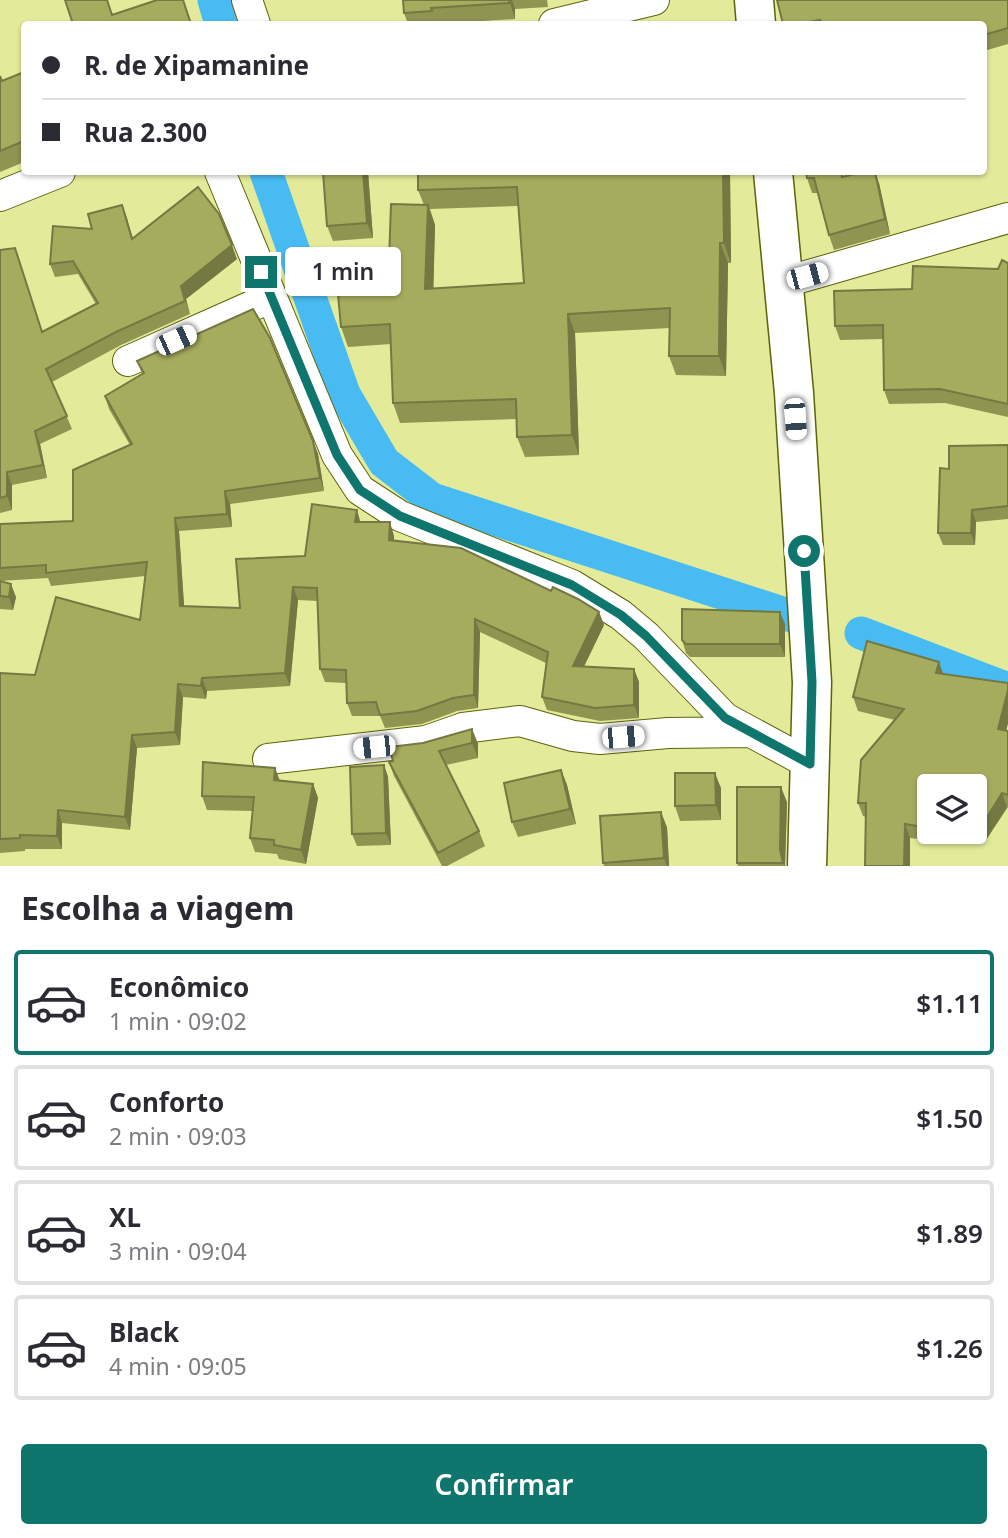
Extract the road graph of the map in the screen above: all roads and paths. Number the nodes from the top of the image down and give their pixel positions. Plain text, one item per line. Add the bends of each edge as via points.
1 (247, 0) edge
2 (654, 0) edge
3 (754, 0) edge
4 (254, 21) edge
5 (566, 21) edge
6 (757, 21) edge
7 (52, 175) edge
8 (221, 175) edge
9 (773, 175) edge
10 (0, 196) edge
11 (1008, 218) edge
12 (785, 282) junction
13 (272, 297) junction
14 (128, 361) dead end
15 (749, 732) junction
16 (268, 759) dead end
17 (810, 764) junction
18 (807, 866) edge

1 - 4 street
2 - 5 street
3 - 6 street
7 - 10 street
8 - 13 street
9 - 12 street
11 - 12 street
12 - 17 street via 812,682
13 - 14 street
13 - 15 street via 337,455 360,490 400,516 572,585 621,615 725,718
15 - 16 street via 600,739 520,721 463,729 426,741
15 - 17 street
17 - 18 street

